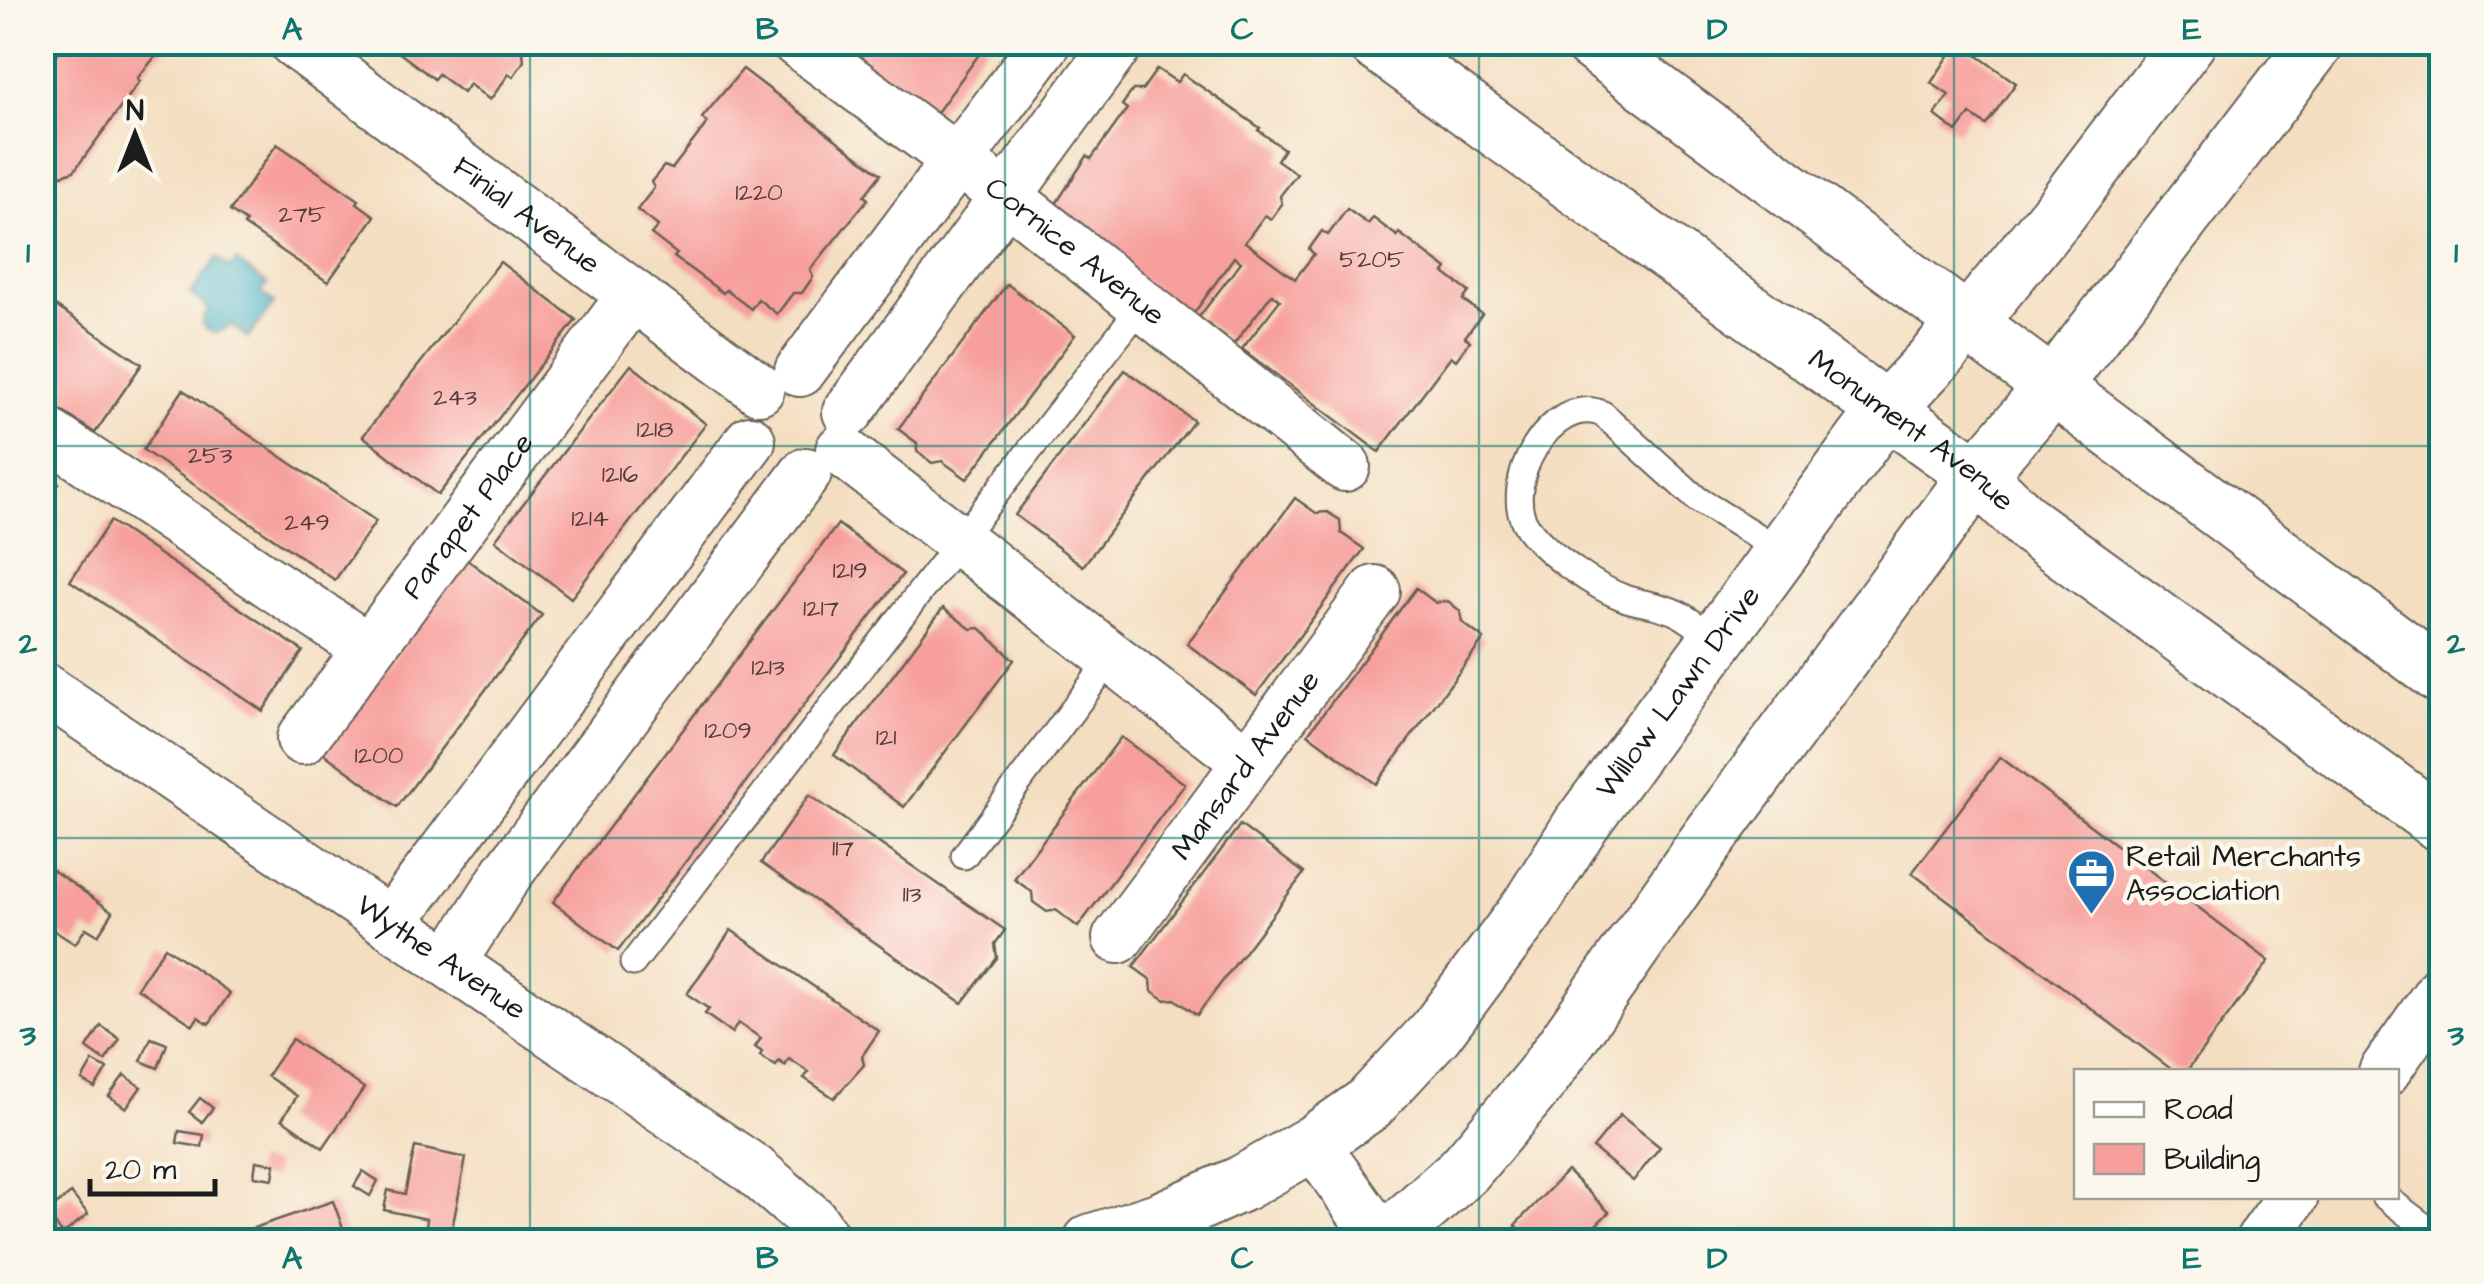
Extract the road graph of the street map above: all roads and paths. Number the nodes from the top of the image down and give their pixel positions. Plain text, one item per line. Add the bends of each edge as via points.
1 (294, 42) edge
2 (797, 42) edge
3 (1046, 42) edge
4 (1119, 42) edge
5 (1375, 42) edge
6 (1591, 42) edge
7 (2188, 42) edge
8 (2317, 42) edge
9 (958, 161) junction
10 (1007, 197) junction
11 (632, 295) junction
12 (1142, 305) junction
13 (1967, 324) junction
14 (780, 380) junction
15 (2052, 388) junction
16 (1886, 410) junction
17 (42, 430) edge
18 (750, 441) junction
19 (832, 445) junction
20 (1344, 466) dead end
21 (1978, 476) junction
22 (960, 540) junction
23 (1782, 552) junction
24 (1375, 591) dead end
25 (1717, 640) junction
26 (367, 648) junction
27 (1112, 658) junction
28 (2442, 677) edge
29 (42, 687) edge
30 (302, 739) dead end
31 (1248, 762) junction
32 (2442, 825) edge
33 (964, 856) dead end
34 (391, 924) junction
35 (1118, 938) dead end
36 (450, 964) junction
37 (633, 964) dead end
38 (2442, 989) edge
39 (2386, 1069) edge
40 (1313, 1143) junction
41 (2291, 1199) edge
42 (2388, 1199) edge
43 (2442, 1240) edge
44 (826, 1242) edge
45 (1091, 1242) edge
46 (1383, 1242) edge
47 (2260, 1242) edge

1 - 11 street, Finial Avenue
2 - 9 street, Cornice Avenue
3 - 9 street
4 - 10 street
5 - 16 main road, Monument Avenue
6 - 13 main road
7 - 13 main road, Willow Lawn Drive
8 - 15 main road
9 - 10 street, Cornice Avenue
9 - 14 street
10 - 12 street, Cornice Avenue
10 - 19 street
11 - 14 street, Finial Avenue
11 - 26 street, Parapet Place
12 - 20 street, Cornice Avenue
12 - 22 lane
13 - 15 main road
13 - 16 main road, Willow Lawn Drive
14 - 18 street via 747,414
14 - 19 street via 817,375 842,396
15 - 21 main road
15 - 28 main road
16 - 21 main road, Monument Avenue
16 - 23 main road, Willow Lawn Drive
17 - 26 street
18 - 19 street via 772,467 788,473
18 - 34 street
19 - 22 street
19 - 36 street via 507,874
21 - 32 main road, Monument Avenue via 2030,526
21 - 46 main road via 1707,841 1542,1078 1465,1169
22 - 27 street
22 - 37 lane
23 - 25 main road, Willow Lawn Drive
23 - 25 lane via 1697,498 1603,414 1571,412 1542,438 1525,470 1519,502 1534,535 1602,589 1674,612
24 - 31 street, Mansard Avenue
25 - 40 main road, Willow Lawn Drive via 1436,1033 1369,1104
26 - 30 street, Parapet Place
27 - 31 street
27 - 33 lane
29 - 34 street, Wythe Avenue
31 - 35 street, Mansard Avenue
34 - 36 street, Wythe Avenue
36 - 44 street, Wythe Avenue via 754,1169 812,1220
38 - 39 street
40 - 45 main road, Willow Lawn Drive via 1160,1220
40 - 46 street
41 - 47 street
42 - 43 lane

